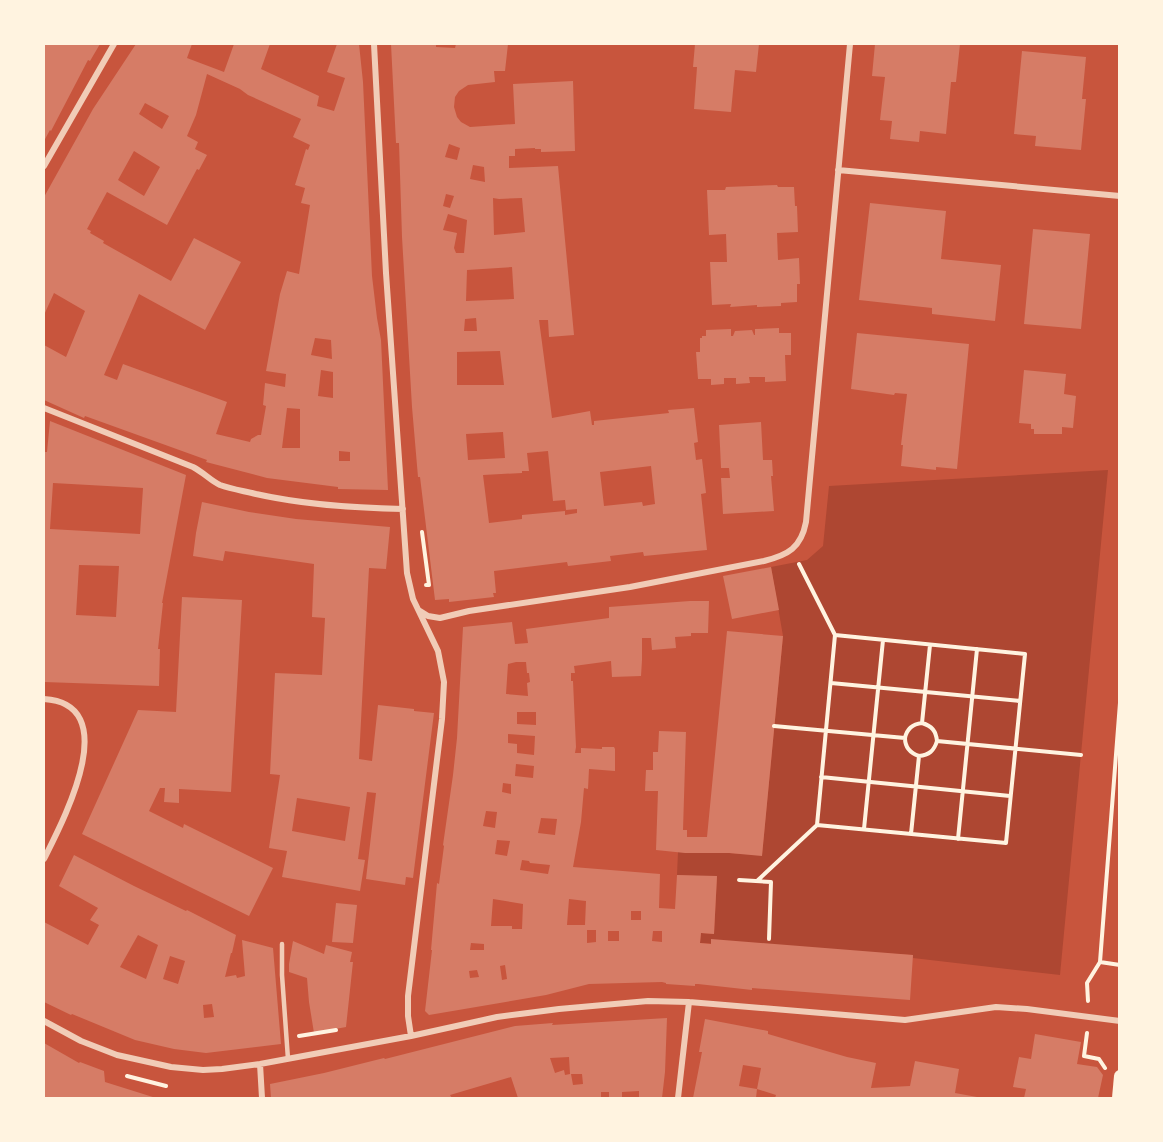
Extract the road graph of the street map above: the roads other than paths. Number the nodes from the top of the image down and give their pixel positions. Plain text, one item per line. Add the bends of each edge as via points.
1 (114, 44) edge
2 (374, 44) edge
3 (850, 44) edge
4 (44, 166) edge
5 (838, 170) junction
6 (1119, 196) edge
7 (44, 408) edge
8 (403, 509) junction
9 (417, 609) junction
10 (44, 699) edge
11 (44, 859) edge
12 (282, 944) dead end
13 (689, 1002) junction
14 (44, 1021) edge
15 (1119, 1021) edge
16 (411, 1036) junction
17 (288, 1059) junction
18 (260, 1064) junction
19 (1119, 1076) edge
20 (262, 1098) edge
21 (678, 1098) edge
22 (1118, 1098) edge

1 - 4 street
2 - 8 street
3 - 5 street
5 - 6 street
5 - 9 street via 806,522 796,546 764,561 550,600 433,618
7 - 8 street via 193,467 226,487 314,504
8 - 9 street via 407,573
9 - 16 street via 438,651 444,691 408,996
10 - 11 street via 71,707 79,716 85,739 72,799
12 - 17 lane
13 - 15 street via 905,1020 996,1007
13 - 16 street via 648,1001 528,1013
13 - 21 street
14 - 18 street via 98,1048 171,1068 203,1070
16 - 17 street
17 - 18 street
18 - 20 street
19 - 22 main road

